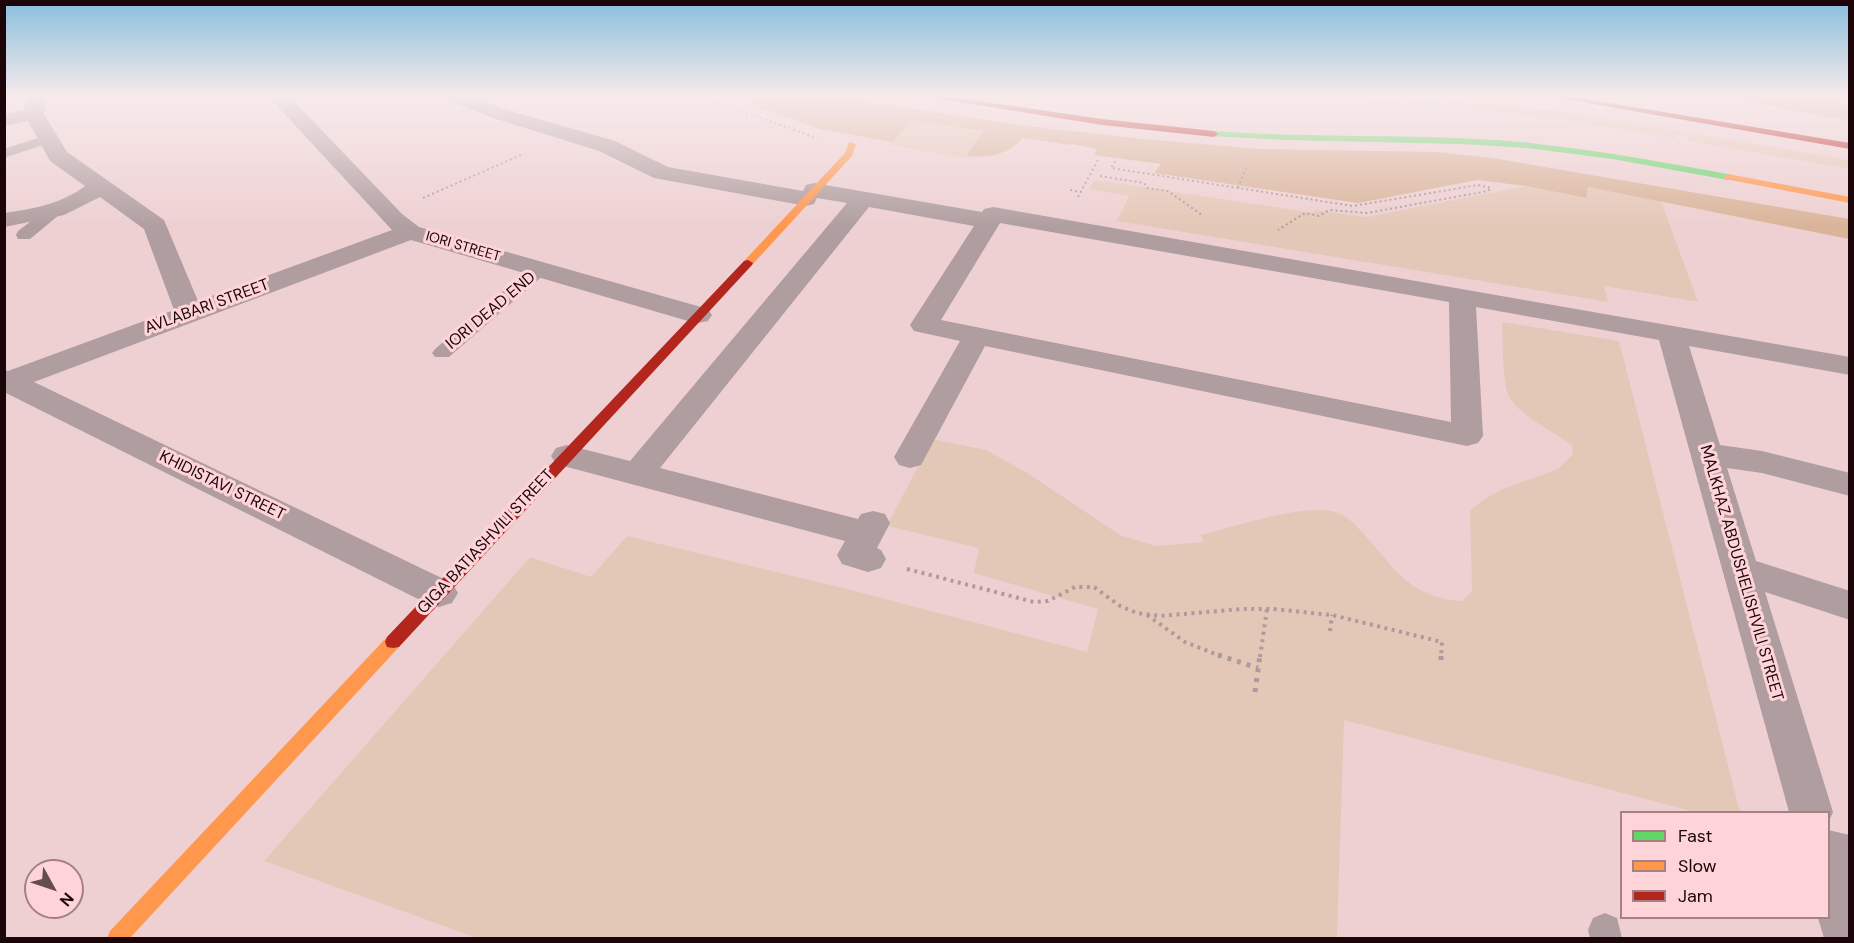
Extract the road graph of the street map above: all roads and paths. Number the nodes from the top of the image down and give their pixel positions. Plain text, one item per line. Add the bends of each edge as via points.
1 (44, 140) edge
2 (48, 140) edge
3 (319, 140) edge
4 (557, 140) edge
5 (586, 140) edge
6 (824, 140) edge
7 (1466, 140) edge
8 (1814, 140) edge
9 (1850, 146) edge
10 (850, 149) joint
11 (4, 154) edge
12 (1099, 158) dead end
13 (1115, 161) dead end
14 (1101, 176) dead end
15 (100, 185) junction
16 (1168, 191) dead end
17 (810, 195) junction
18 (1072, 197) joint
19 (863, 199) junction
20 (1850, 200) edge
21 (53, 212) junction
22 (387, 213) junction
23 (991, 218) junction
24 (4, 220) edge
25 (410, 232) junction
26 (24, 235) dead end
27 (1256, 252) junction
28 (540, 269) junction
29 (1462, 296) junction
30 (189, 314) junction
31 (698, 315) junction
32 (1671, 333) junction
33 (977, 335) junction
34 (442, 353) dead end
35 (1850, 366) edge
36 (6, 381) edge
37 (1707, 453) junction
38 (567, 456) junction
39 (910, 457) dead end
40 (637, 474) junction
41 (1850, 486) edge
42 (870, 538) joint
43 (1740, 570) junction
44 (439, 593) junction
45 (1850, 606) edge
46 (1267, 609) junction
47 (1145, 614) junction
48 (1332, 615) junction
49 (1330, 630) dead end
50 (1441, 660) dead end
51 (1258, 668) junction
52 (1255, 692) dead end
53 (1810, 811) edge
54 (1830, 845) edge
55 (1850, 850) edge
56 (1830, 880) edge
57 (117, 939) edge
58 (1848, 939) edge

1 - 11 lane
2 - 15 street via 58,156
3 - 22 street, IORI STREET
4 - 22 path
5 - 17 street via 662,173
6 - 10 path
7 - 20 main road via 1639,162
8 - 9 main road
10 - 17 main road, GIGA BATIASHVILI STREET
12 - 18 path
13 - 27 path via 1111,168 1353,206 1478,184 1491,188 1367,213 1305,213
14 - 16 path
15 - 21 street via 87,198
15 - 30 street via 155,225
17 - 19 street
17 - 31 main road, GIGA BATIASHVILI STREET
18 - 23 street via 1004,196
19 - 23 street
19 - 40 street
21 - 24 street
21 - 26 lane
22 - 25 street, IORI STREET
23 - 27 street via 1097,225
23 - 33 street via 924,325
25 - 28 street, IORI STREET
25 - 30 street, AVLABARI STREET
27 - 29 street
28 - 31 street, IORI STREET
28 - 34 lane, IORI DEAD END
29 - 32 street
29 - 33 street via 1467,436
30 - 36 street, AVLABARI STREET
31 - 38 main road, GIGA BATIASHVILI STREET
32 - 35 street
32 - 37 street, MALKHAZ ABDUSHELISHVILI STREET
33 - 39 street
36 - 44 street, KHIDISTAVI STREET
37 - 41 street via 1762,462
37 - 43 street, MALKHAZ ABDUSHELISHVILI STREET
38 - 40 street
38 - 44 main road, GIGA BATIASHVILI STREET
40 - 42 street
42 - 47 path via 1034,602 1048,601 1075,587 1094,587 1120,606
43 - 45 street
43 - 53 street, MALKHAZ ABDUSHELISHVILI STREET
44 - 57 main road, GIGA BATIASHVILI STREET
46 - 47 path
46 - 48 path
46 - 51 path
47 - 51 path via 1201,650
48 - 49 path
48 - 50 path via 1442,642
51 - 52 path
54 - 55 lane
56 - 58 street

